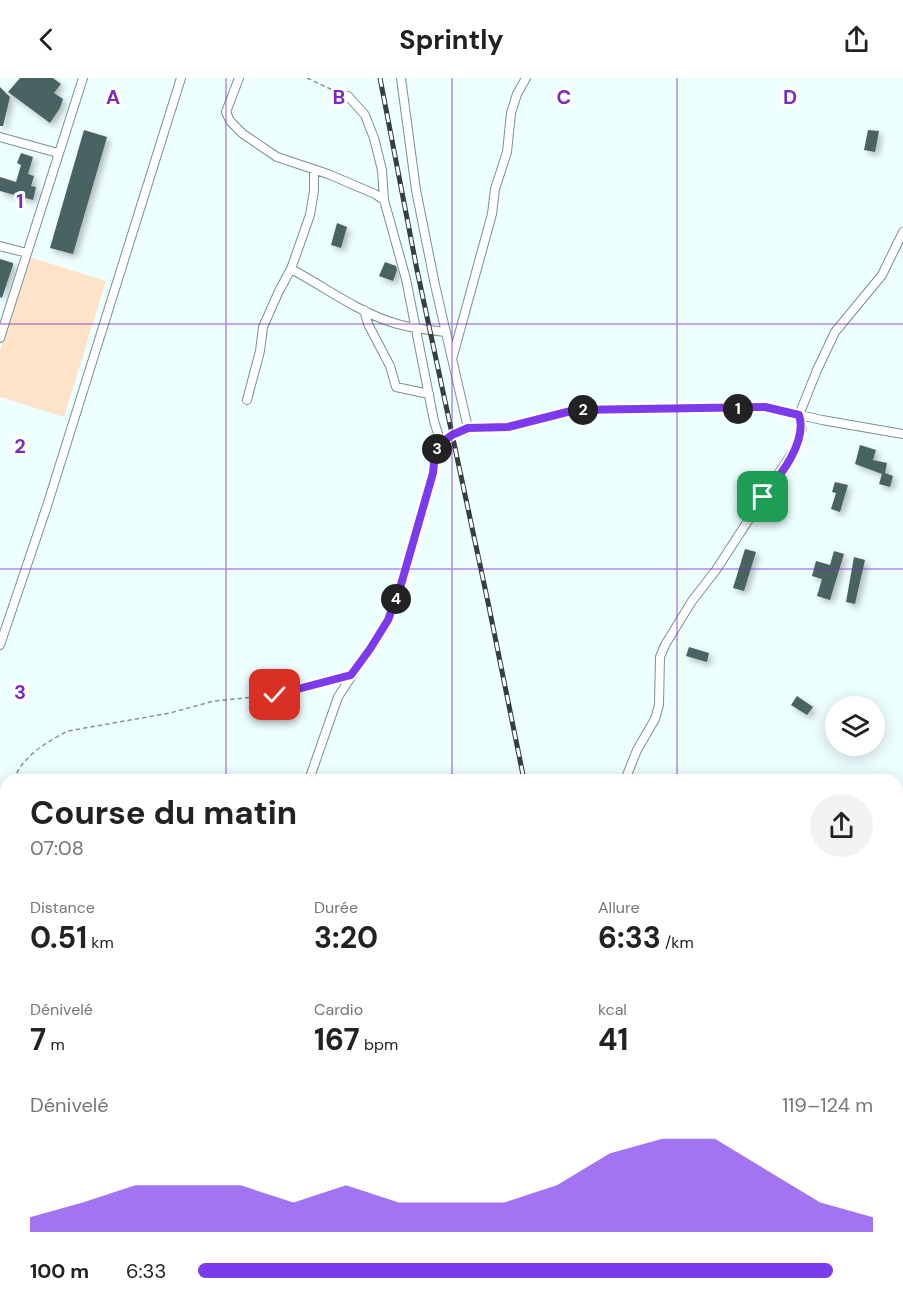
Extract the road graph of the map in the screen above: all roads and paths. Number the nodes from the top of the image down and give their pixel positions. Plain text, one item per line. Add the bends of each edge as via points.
1 (83, 78) edge
2 (181, 78) edge
3 (239, 78) edge
4 (307, 78) edge
5 (401, 78) edge
6 (526, 78) edge
7 (348, 96) joint
8 (0, 137) edge
9 (58, 153) junction
10 (314, 170) junction
11 (384, 200) junction
12 (903, 232) edge
13 (0, 246) edge
14 (27, 253) junction
15 (291, 269) junction
16 (364, 310) junction
17 (415, 328) junction
18 (446, 332) junction
19 (0, 338) edge
20 (452, 360) junction
21 (429, 394) junction
22 (247, 400) dead end
23 (799, 415) junction
24 (468, 428) junction
25 (903, 434) edge
26 (441, 443) junction
27 (0, 645) edge
28 (351, 675) junction
29 (16, 774) edge
30 (311, 774) edge
31 (627, 774) edge

1 - 9 street
2 - 27 street
3 - 10 street via 226,112 230,122 277,157
4 - 7 path
5 - 18 street via 416,190
6 - 20 street via 511,113 507,152
7 - 11 street via 364,115 374,138
8 - 9 street
9 - 14 street
10 - 11 street
10 - 15 street via 310,215
11 - 17 street
12 - 23 street via 882,275 835,332
13 - 14 street
14 - 19 street
15 - 16 street
15 - 22 street via 264,327
16 - 17 street
16 - 21 street via 396,387
17 - 18 street
17 - 21 street
18 - 20 street
20 - 24 street
21 - 26 street
23 - 24 street via 765,407 575,410 508,427
23 - 25 street
23 - 31 street via 802,429 796,447 665,645 660,657 655,719
24 - 26 street
26 - 28 street via 435,452 433,473 388,620
28 - 29 path via 275,695 214,701 68,731 27,759
28 - 30 street via 328,721

